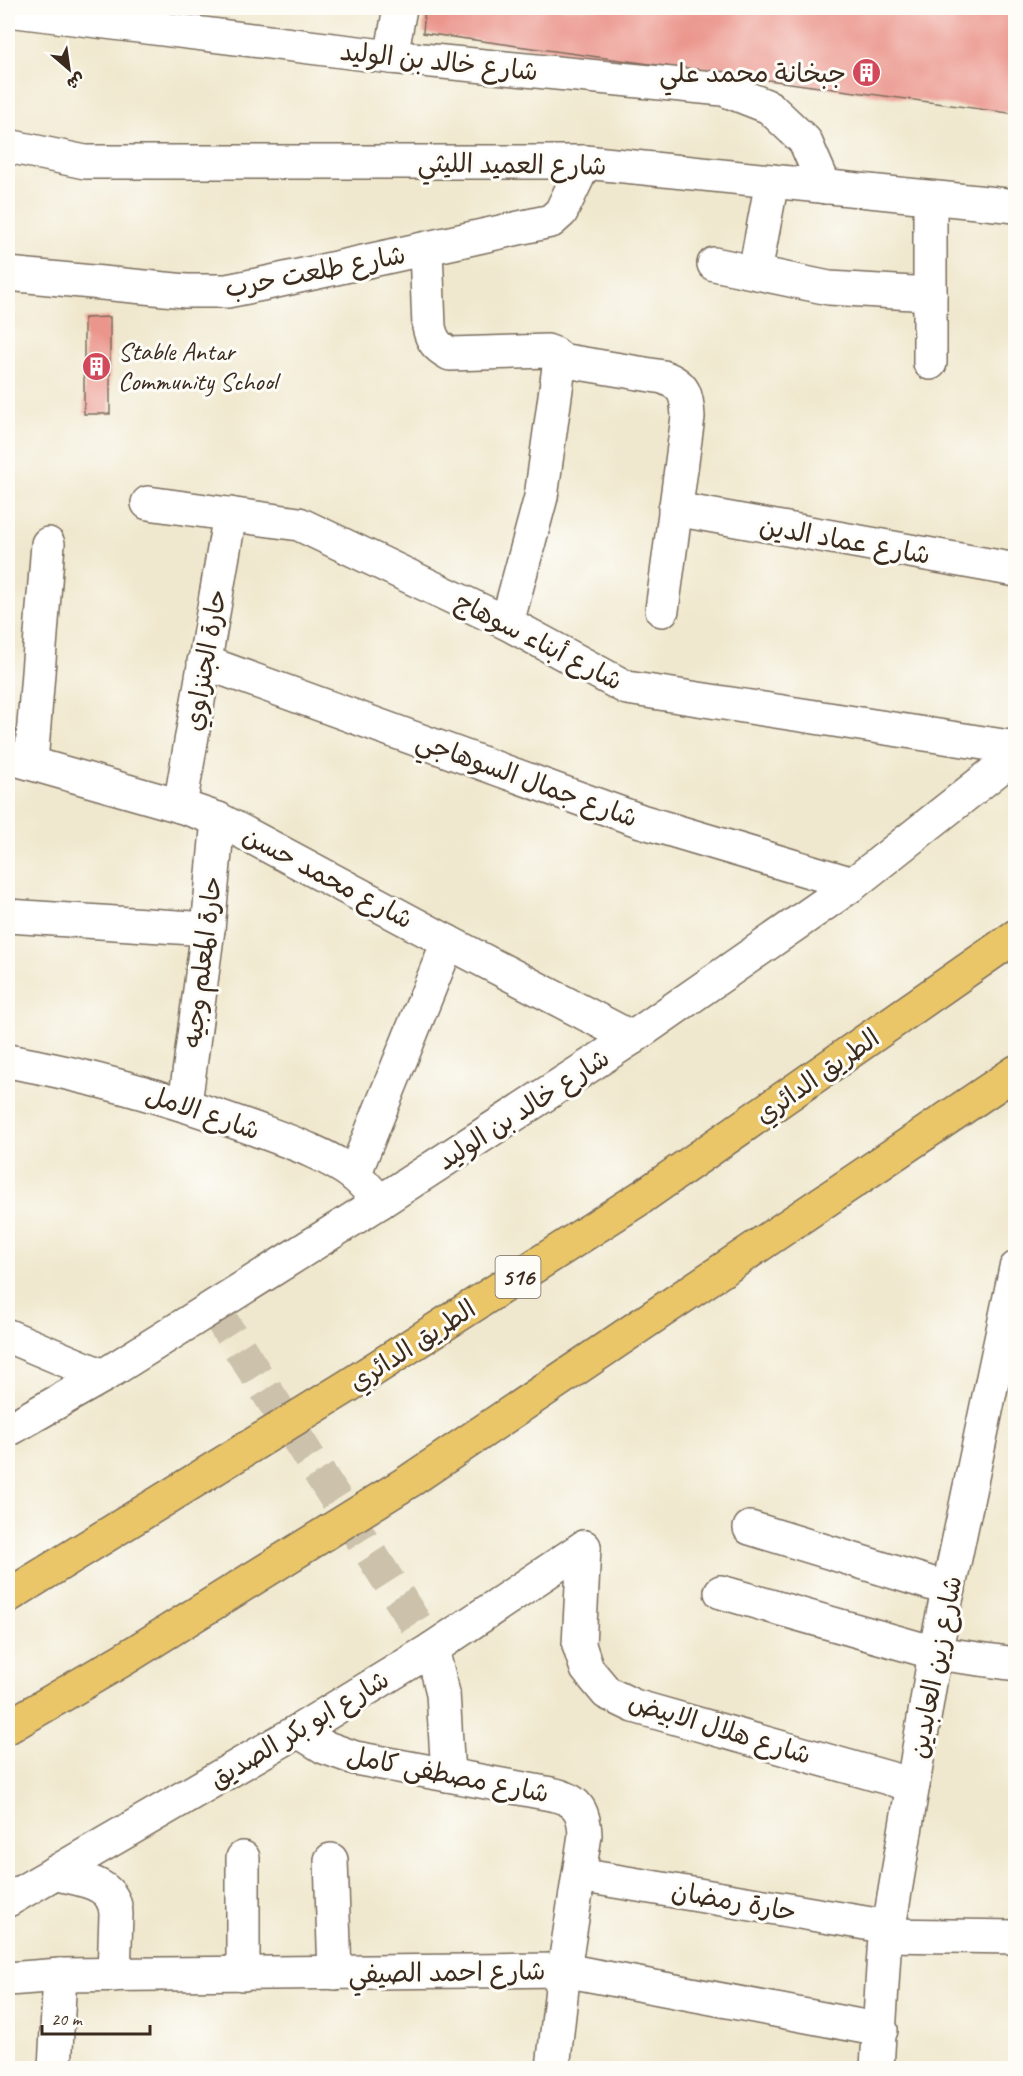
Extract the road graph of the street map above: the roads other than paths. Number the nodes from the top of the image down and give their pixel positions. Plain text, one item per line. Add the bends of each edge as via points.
1 (400, 8) edge
2 (8, 10) edge
3 (391, 57) junction
4 (8, 146) edge
5 (585, 162) junction
6 (772, 181) junction
7 (825, 187) junction
8 (930, 198) junction
9 (1016, 206) edge
10 (426, 249) junction
11 (714, 264) dead end
12 (755, 272) junction
13 (8, 274) edge
14 (930, 294) junction
15 (560, 360) junction
16 (930, 363) dead end
17 (148, 503) dead end
18 (675, 509) junction
19 (230, 514) junction
20 (48, 544) dead end
21 (1016, 570) edge
22 (662, 610) dead end
23 (507, 623) junction
24 (204, 662) junction
25 (1016, 748) edge
26 (1016, 755) edge
27 (19, 760) edge
28 (180, 806) junction
29 (218, 819) junction
30 (853, 884) junction
31 (8, 916) edge
32 (208, 929) junction
33 (1016, 936) edge
34 (448, 942) junction
35 (632, 1038) junction
36 (8, 1061) edge
37 (1016, 1072) edge
38 (185, 1104) junction
39 (354, 1175) junction
40 (380, 1202) junction
41 (1016, 1268) edge
42 (10, 1334) edge
43 (103, 1376) junction
44 (8, 1430) edge
45 (750, 1528) dead end
46 (584, 1547) joint
47 (949, 1589) junction
48 (721, 1592) dead end
49 (8, 1596) edge
50 (432, 1649) junction
51 (935, 1653) junction
52 (1016, 1664) edge
53 (8, 1727) edge
54 (298, 1731) junction
55 (448, 1775) junction
56 (913, 1785) junction
57 (243, 1858) dead end
58 (332, 1860) dead end
59 (54, 1874) junction
60 (579, 1875) junction
61 (8, 1900) edge
62 (887, 1931) junction
63 (1016, 1937) edge
64 (564, 1971) junction
65 (334, 1973) junction
66 (243, 1974) junction
67 (60, 1975) junction
68 (114, 1975) junction
69 (8, 1979) edge
70 (881, 2030) junction
71 (55, 2068) edge
72 (553, 2068) edge
73 (877, 2068) edge

1 - 3 street
2 - 3 street, شارع خالد بن الوليد
3 - 7 street, شارع خالد بن الوليد via 723,89 770,107 805,141
4 - 5 street, شارع العميد الليثي via 85,162
5 - 6 street, شارع العميد الليثي
5 - 10 street, شارع طلعت حرب via 561,212 550,221
6 - 7 street, شارع العميد الليثي
6 - 12 street
7 - 8 street, شارع العميد الليثي
8 - 9 street, شارع العميد الليثي
8 - 14 street
10 - 13 street, شارع طلعت حرب via 227,291 186,291
10 - 15 street via 429,327 431,339 439,348 450,354 547,351
11 - 12 street
12 - 14 street via 829,288
14 - 16 street
15 - 18 street via 677,382 687,398 688,417
15 - 23 street via 541,497
17 - 19 street, شارع أبناء سوهاج
18 - 21 street, شارع عماد الدين
18 - 22 street
19 - 23 street, شارع أبناء سوهاج via 298,524
19 - 24 street, حارة الجنزاوي
20 - 27 street
23 - 25 street, شارع أبناء سوهاج via 627,688
24 - 28 street, حارة الجنزاوي
24 - 30 street, شارع جمال السوهاجي via 641,821
26 - 30 street, شارع خالد بن الوليد
27 - 28 street, شارع محمد حسن
28 - 29 street, شارع محمد حسن
29 - 32 street, حارة المعلم وجيه
29 - 34 street, شارع محمد حسن
30 - 35 street, شارع خالد بن الوليد
31 - 32 street
32 - 38 street, حارة المعلم وجيه
33 - 49 highway, الطريق الدائري / 516 via 642,1197 348,1386
34 - 35 street, شارع محمد حسن
34 - 39 street
35 - 40 street, شارع خالد بن الوليد
36 - 38 street, شارع الامل via 109,1082
37 - 53 highway via 411,1479
38 - 39 street, شارع الامل via 287,1141
39 - 40 street, شارع الامل
40 - 43 street, شارع خالد بن الوليد
41 - 47 street, شارع زين العابدين
42 - 43 street
43 - 44 street, شارع خالد بن الوليد
45 - 47 street
46 - 50 street, شارع ابو بكر الصديق
46 - 56 street, شارع هلال الابيض via 579,1645 587,1669 608,1693 634,1706
47 - 51 street, شارع زين العابدين
48 - 51 street
50 - 54 street, شارع ابو بكر الصديق
50 - 55 street via 443,1693
51 - 52 street
51 - 56 street, شارع زين العابدين
54 - 55 street, شارع مصطفى كامل via 324,1747 355,1758
54 - 59 street, شارع ابو بكر الصديق
55 - 60 street, شارع مصطفى كامل via 566,1797 578,1806 585,1820
56 - 62 street, شارع زين العابدين
57 - 66 street
58 - 65 street
59 - 61 street, شارع ابو بكر الصديق
59 - 68 street via 99,1885 113,1897
60 - 62 street, حارة رمضان
60 - 64 street, شارع مصطفى كامل
62 - 63 street, حارة رمضان
62 - 70 street, شارع زين العابدين
64 - 65 street, شارع احمد الصيفي
64 - 70 street, شارع احمد الصيفي
64 - 72 street, شارع مصطفى كامل
65 - 66 street, شارع احمد الصيفي
66 - 68 street, شارع احمد الصيفي
67 - 68 street, شارع احمد الصيفي
67 - 69 street, شارع احمد الصيفي
67 - 71 street
70 - 73 street, شارع زين العابدين

